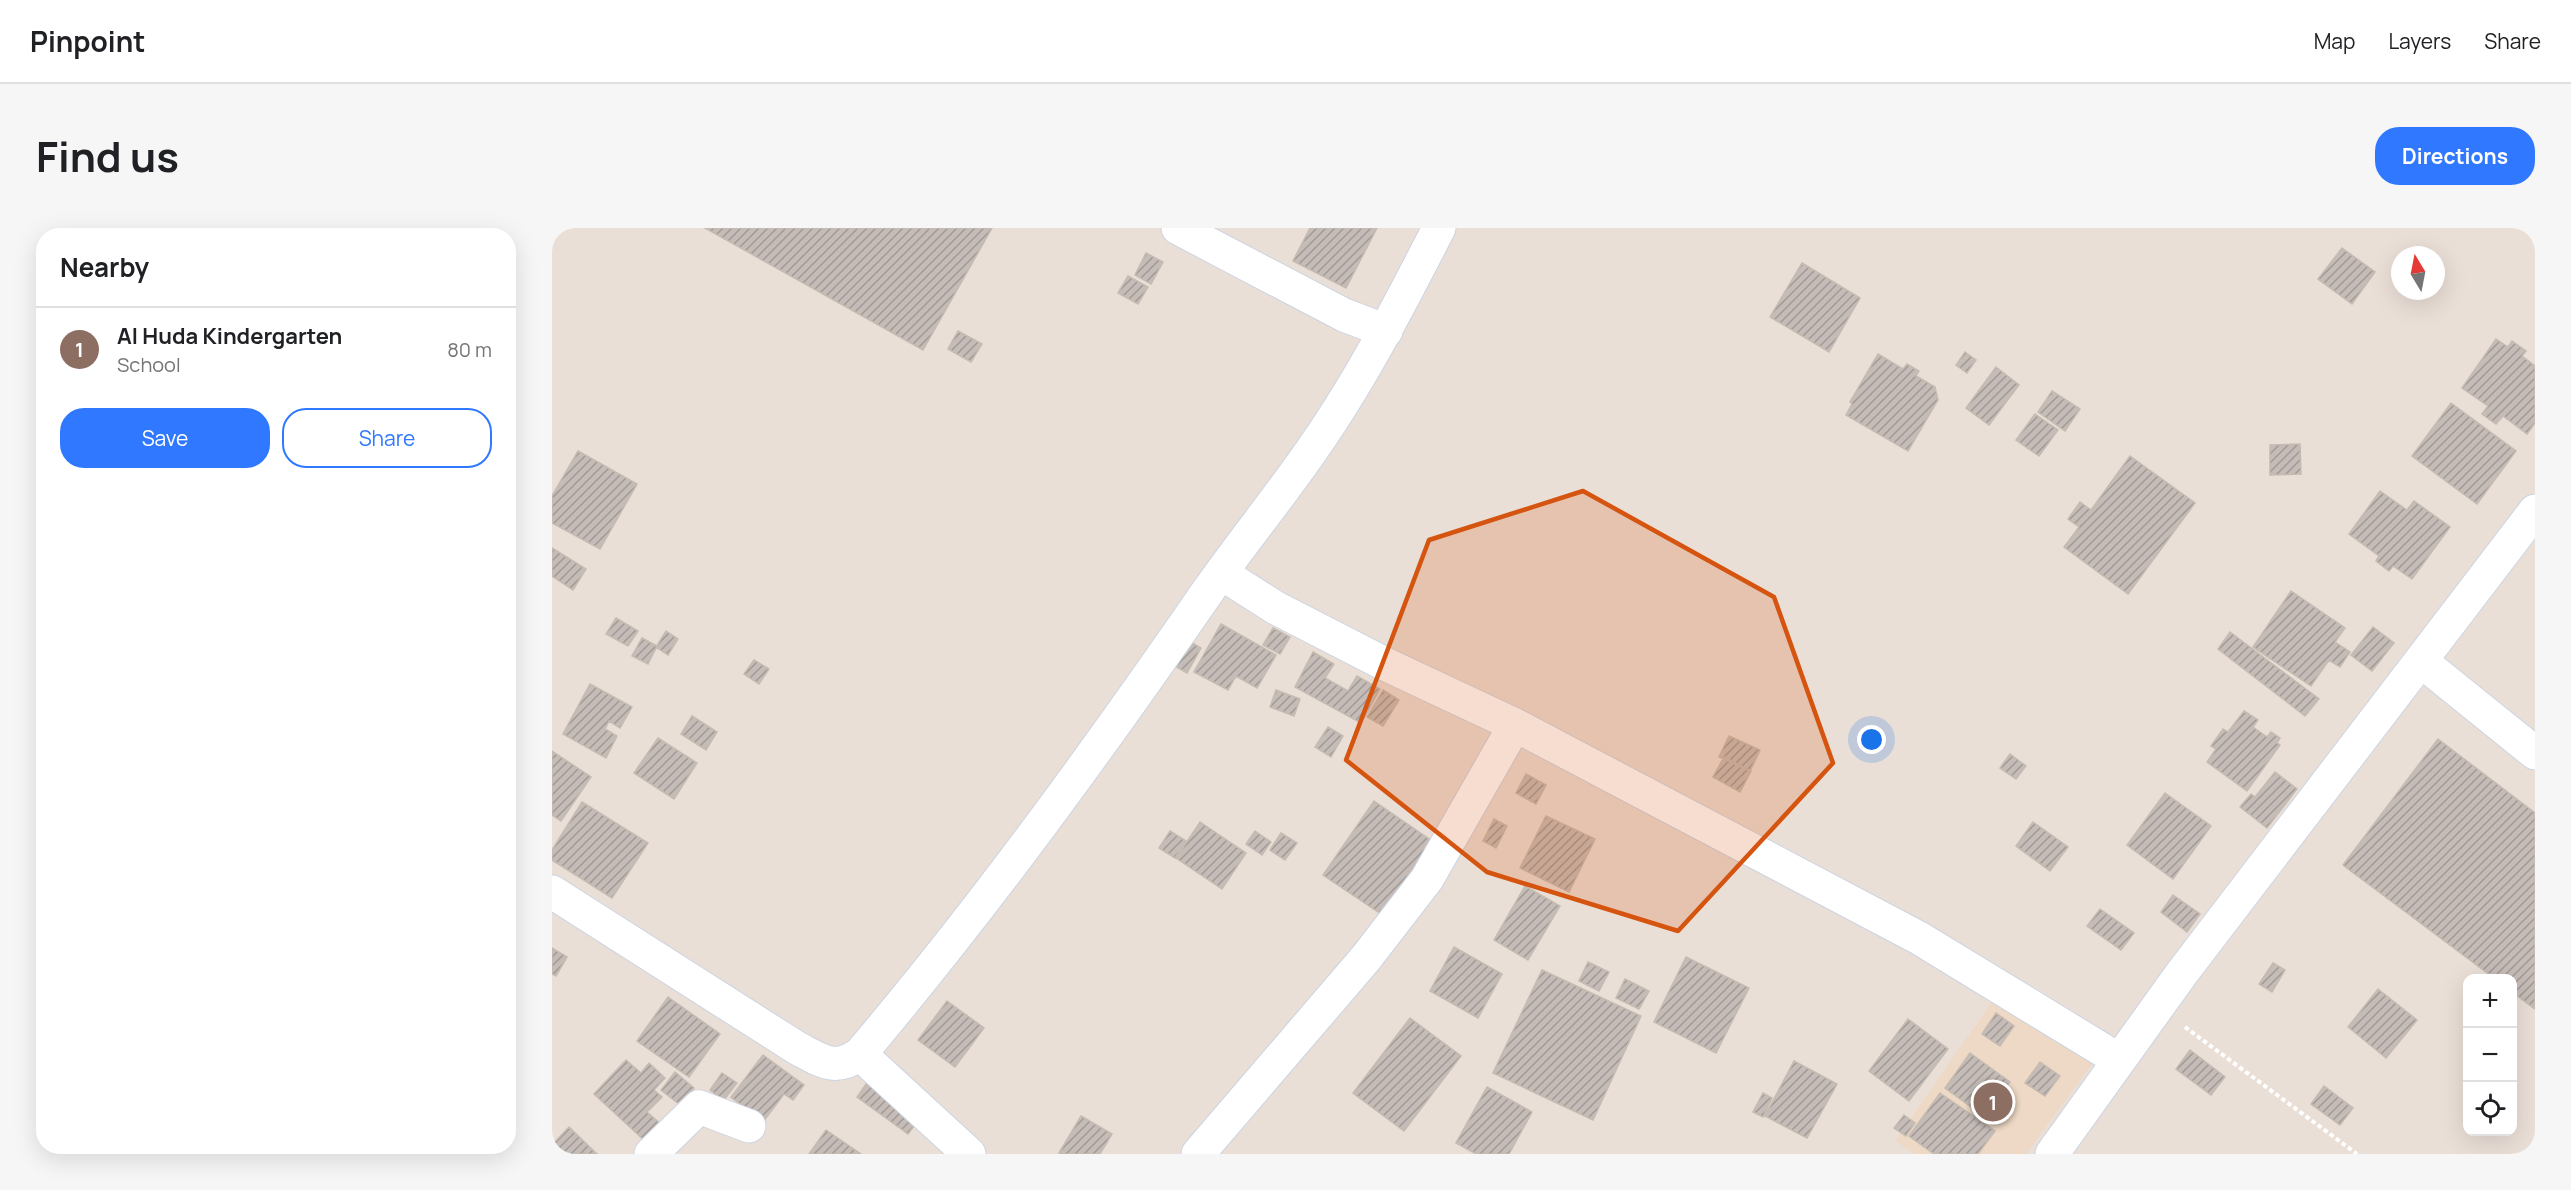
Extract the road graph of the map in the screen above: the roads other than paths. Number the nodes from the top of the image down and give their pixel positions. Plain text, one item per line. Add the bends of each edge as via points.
1 (1178, 228) edge
2 (1439, 228) edge
3 (1386, 331) junction
4 (2535, 511) edge
5 (1221, 573) junction
6 (2421, 661) junction
7 (1515, 725) junction
8 (2535, 753) edge
9 (552, 892) edge
10 (860, 1054) junction
11 (2119, 1060) junction
12 (749, 1126) dead end
13 (651, 1154) edge
14 (969, 1154) edge
15 (1198, 1154) edge
16 (2052, 1154) edge

1 - 3 street via 1344,315
2 - 3 street
3 - 5 street via 1317,444
4 - 6 street
5 - 7 street via 1335,639
5 - 10 street via 1084,770 928,973
6 - 8 street
6 - 11 street
7 - 11 street via 1918,938
7 - 15 street via 1427,879 1366,958
9 - 10 street via 797,1048 828,1064 848,1063
10 - 14 street
11 - 16 street
12 - 13 street via 699,1107

